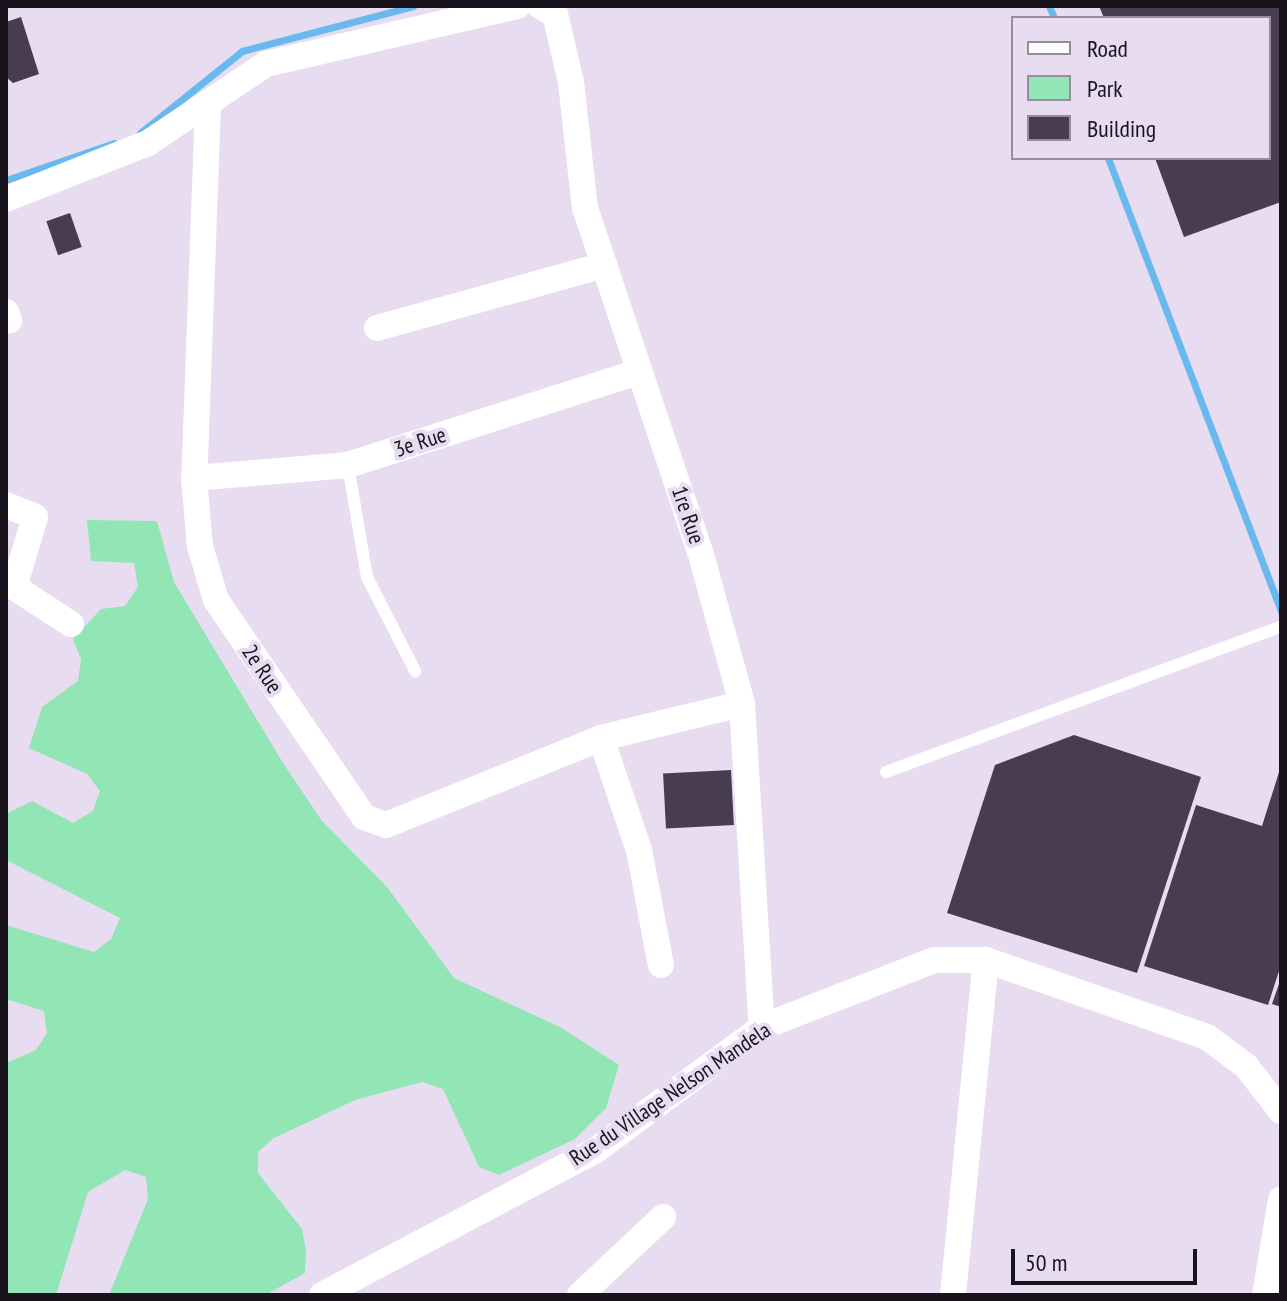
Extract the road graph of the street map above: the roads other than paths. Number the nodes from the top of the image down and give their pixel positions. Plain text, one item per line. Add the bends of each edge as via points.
1 (517, 6) edge
2 (548, 10) edge
3 (208, 105) junction
4 (6, 199) edge
5 (604, 265) junction
6 (377, 328) dead end
7 (638, 372) junction
8 (348, 465) junction
9 (194, 478) junction
10 (6, 505) edge
11 (71, 624) dead end
12 (1281, 627) edge
13 (415, 671) dead end
14 (742, 704) junction
15 (601, 738) junction
16 (886, 772) dead end
17 (986, 960) junction
18 (661, 965) dead end
19 (762, 1027) junction
20 (1281, 1111) edge
21 (1281, 1199) edge
22 (663, 1217) dead end
23 (322, 1295) edge
24 (580, 1295) edge
25 (953, 1295) edge
26 (1265, 1295) edge

1 - 3 street via 266,64
2 - 5 street, 1re Rue via 585,208
3 - 4 street via 131,151
3 - 9 street, 2e Rue
5 - 6 street
5 - 7 street, 1re Rue
7 - 8 street, 3e Rue
7 - 14 street, 1re Rue via 700,551
8 - 9 street, 3e Rue
8 - 13 lane via 367,577
9 - 15 street, 2e Rue via 200,546 216,600 374,824
10 - 11 street via 35,517 14,587
12 - 16 lane
14 - 15 street, 2e Rue
14 - 19 street, 1re Rue
15 - 18 street via 639,850
17 - 19 street, Rue du Village Nelson Mandela via 935,960
17 - 20 street, Rue du Village Nelson Mandela via 1207,1037 1246,1066
17 - 25 street
19 - 23 street, Rue du Village Nelson Mandela via 596,1150
21 - 26 street
22 - 24 street

